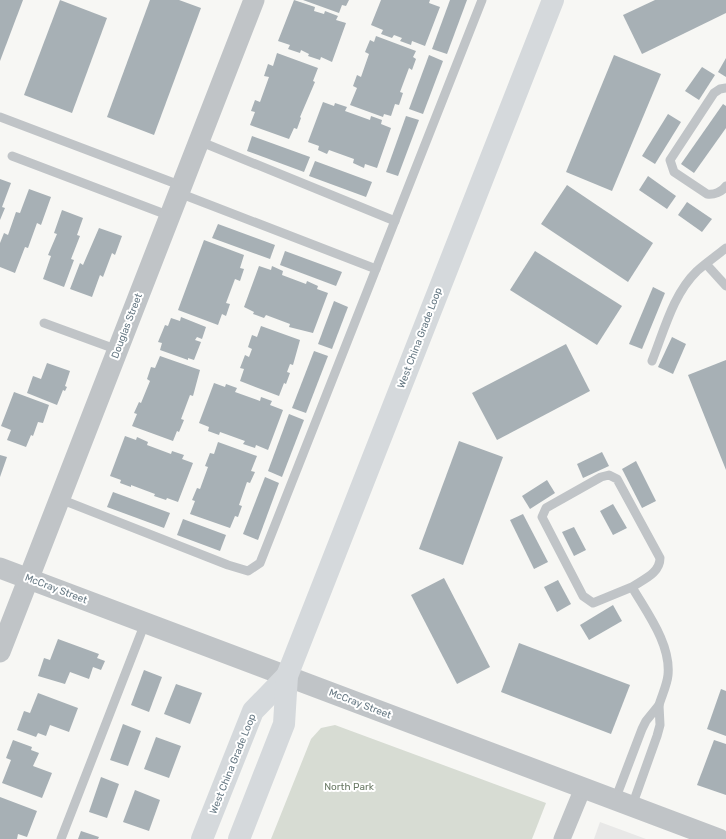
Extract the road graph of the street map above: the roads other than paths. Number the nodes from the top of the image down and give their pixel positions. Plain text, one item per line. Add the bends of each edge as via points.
1 (254, 0) edge
2 (482, 0) edge
3 (553, 0) edge
4 (726, 88) edge
5 (0, 117) edge
6 (199, 141) junction
7 (12, 156) dead end
8 (726, 186) edge
9 (180, 189) junction
10 (170, 216) junction
11 (395, 221) junction
12 (726, 248) edge
13 (706, 264) junction
14 (376, 269) junction
15 (726, 286) edge
16 (44, 323) dead end
17 (118, 350) junction
18 (652, 361) dead end
19 (60, 499) junction
20 (0, 568) edge
21 (29, 579) junction
22 (632, 587) junction
23 (145, 623) junction
24 (0, 652) edge
25 (287, 676) junction
26 (659, 705) junction
27 (583, 788) junction
28 (623, 803) junction
29 (61, 839) edge
30 (202, 839) edge
31 (239, 839) edge
32 (562, 839) edge
33 (719, 839) edge

1 - 6 street, Douglas Street
2 - 11 lane
3 - 25 main road, West China Grade Loop
4 - 8 lane via 714,93 670,160 674,172 706,194 712,195
5 - 9 lane
6 - 9 street, Douglas Street
6 - 11 lane
7 - 10 lane
9 - 10 street, Douglas Street
9 - 14 lane
10 - 17 street, Douglas Street
11 - 14 lane
12 - 13 lane
13 - 15 lane
13 - 18 lane via 684,286 673,306
14 - 19 lane via 260,563 255,568 248,572 228,565
16 - 17 lane
17 - 19 street, Douglas Street
19 - 21 street, Douglas Street
20 - 21 street, McCray Street
21 - 23 street, McCray Street
21 - 24 street, Douglas Street
22 - 22 lane via 655,572 660,564 660,558 617,479 609,475 601,477 546,508 542,517 583,596 593,603
22 - 26 lane via 661,638 669,663 668,677
23 - 25 street, McCray Street
23 - 29 lane
25 - 27 street, McCray Street
25 - 30 main road, West China Grade Loop via 253,711
25 - 31 main road, West China Grade Loop via 284,724
26 - 28 lane via 642,730
26 - 28 lane via 660,726 657,736
27 - 28 street, McCray Street
27 - 32 street
28 - 33 street, McCray Street

